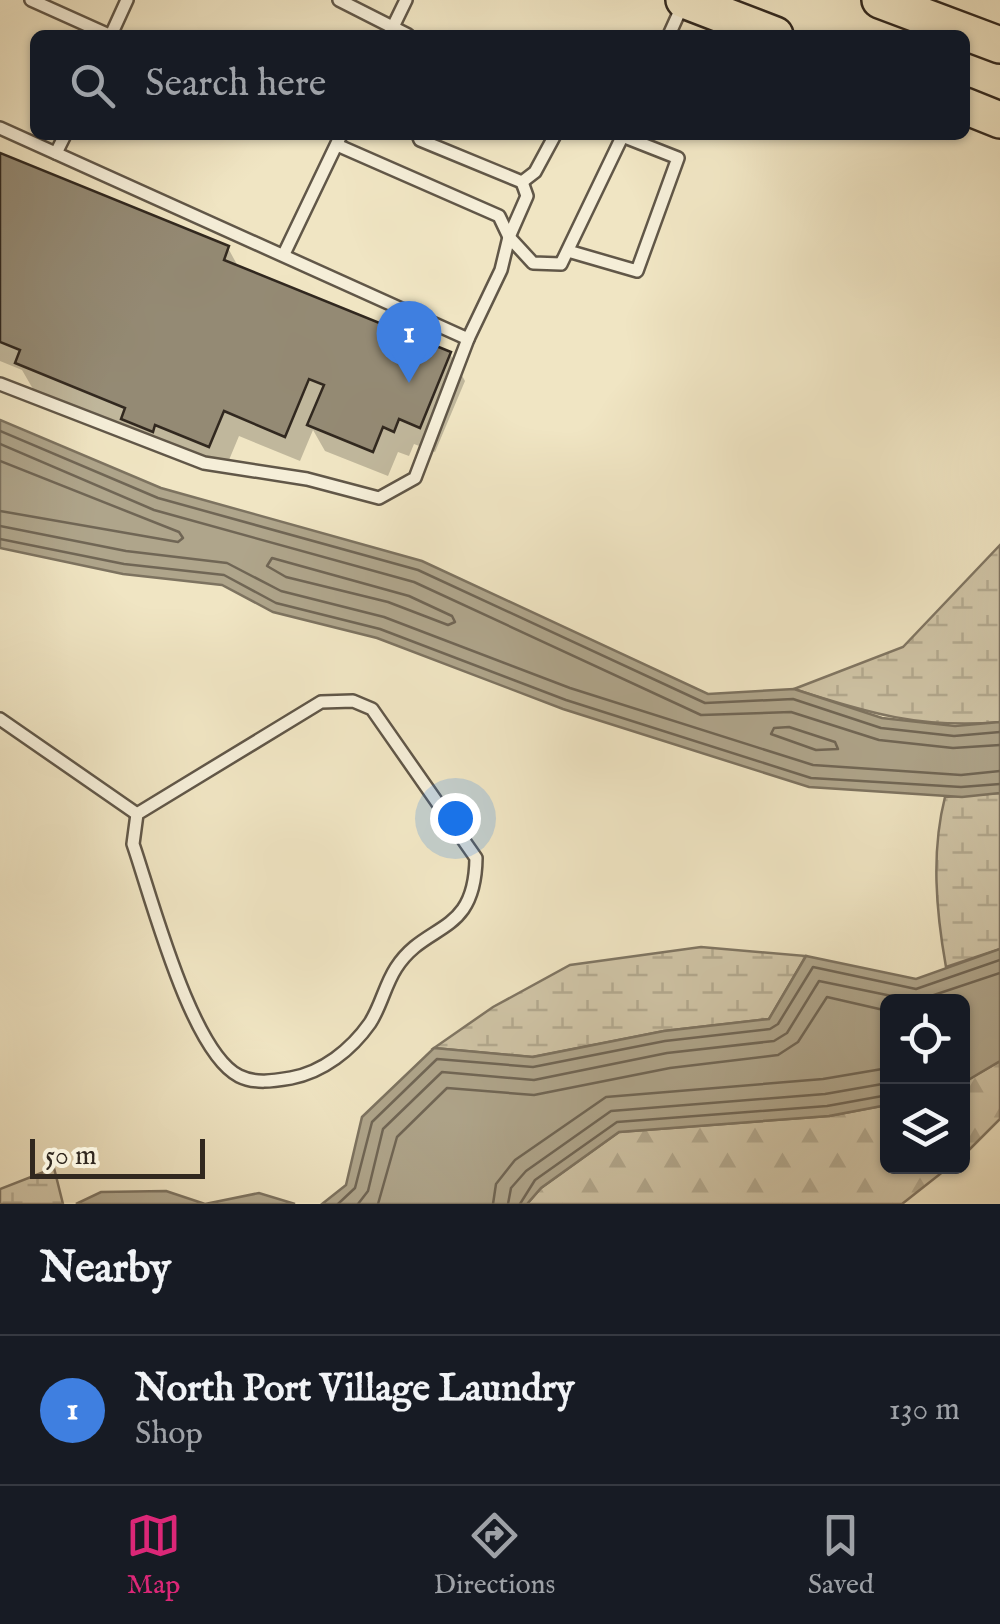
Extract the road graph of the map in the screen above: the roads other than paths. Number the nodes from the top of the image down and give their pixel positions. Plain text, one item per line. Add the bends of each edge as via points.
1 (31, 0) edge
2 (127, 0) edge
3 (339, 0) edge
4 (406, 0) edge
5 (684, 0) edge
6 (880, 0) edge
7 (47, 3) edge
8 (100, 30) edge
9 (112, 30) edge
10 (392, 30) edge
11 (671, 30) edge
12 (763, 30) edge
13 (960, 30) edge
14 (970, 34) edge
15 (1000, 45) edge
16 (970, 108) edge
17 (1000, 120) edge
18 (0, 128) edge
19 (63, 140) edge
20 (339, 140) edge
21 (420, 140) edge
22 (551, 140) edge
23 (620, 140) edge
24 (634, 140) edge
25 (56, 154) junction
26 (522, 182) junction
27 (509, 238) junction
28 (568, 250) junction
29 (284, 254) junction
30 (468, 339) junction
31 (0, 384) edge
32 (0, 720) edge
33 (137, 814) junction

1 - 7 lane
2 - 9 lane
3 - 10 lane
4 - 10 lane
5 - 11 lane
5 - 12 main road
6 - 13 main road
7 - 8 lane
14 - 15 main road
16 - 17 main road
18 - 25 lane
19 - 25 lane
20 - 27 lane via 498,216
20 - 29 lane
21 - 26 lane
22 - 26 lane
23 - 28 lane
24 - 28 lane via 678,158 637,272
25 - 29 lane
26 - 27 lane via 527,196
27 - 28 lane via 533,263 548,267 561,264
27 - 30 lane
29 - 30 lane
30 - 31 lane via 415,478 380,498 204,463
32 - 33 lane
33 - 33 lane via 133,844 196,1026 238,1076 265,1083 300,1076 341,1056 370,1022 398,965 460,916 476,886 476,858 372,709 353,701 320,702

